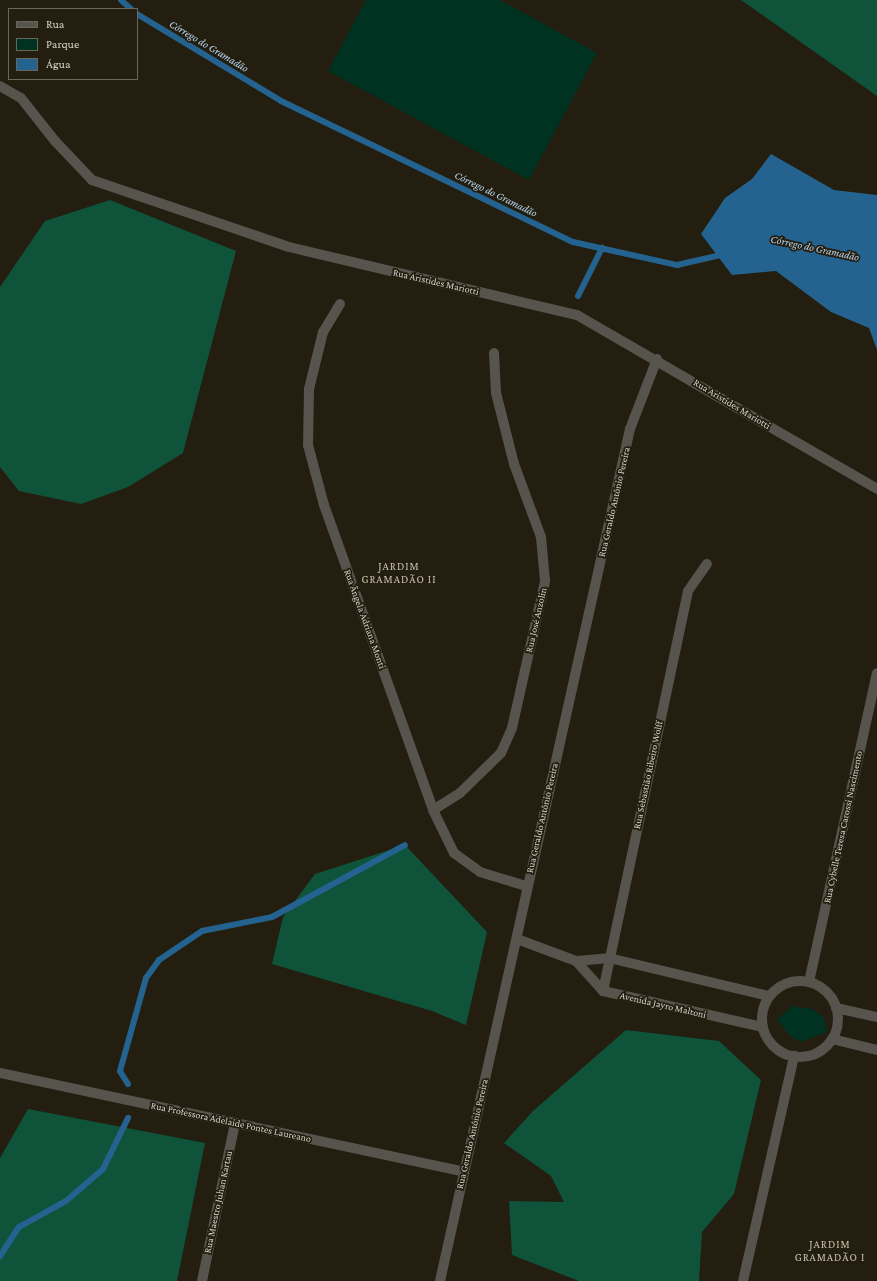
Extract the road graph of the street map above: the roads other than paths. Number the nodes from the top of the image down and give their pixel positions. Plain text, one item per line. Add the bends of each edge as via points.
1 (0, 86) edge
2 (340, 304) dead end
3 (494, 353) dead end
4 (657, 359) junction
5 (877, 489) edge
6 (707, 564) dead end
7 (877, 673) edge
8 (433, 810) junction
9 (526, 886) junction
10 (517, 939) junction
11 (609, 958) junction
12 (576, 962) junction
13 (809, 982) junction
14 (603, 991) junction
15 (769, 996) junction
16 (836, 1008) junction
17 (877, 1018) edge
18 (763, 1027) junction
19 (832, 1039) junction
20 (877, 1050) edge
21 (794, 1056) junction
22 (0, 1073) edge
23 (235, 1123) junction
24 (463, 1171) junction
25 (202, 1281) edge
26 (440, 1281) edge
27 (743, 1281) edge

1 - 4 street, Rua Aristides Mariotti via 21,98 55,141 92,180 289,247 577,315
2 - 8 street, Rua Ângela Adriana Monti via 323,332 309,389 308,445 324,505
3 - 8 street, Rua José Anzolin via 496,393 514,464 541,537 545,581 512,728 501,753 460,793
4 - 5 street, Rua Aristides Mariotti
4 - 9 street, Rua Geraldo Antônio Pereira via 630,429
6 - 11 street, Rua Sebastião Ribeiro Wolff via 688,591
7 - 13 street, Rua Cybelle Teresa Carossi Nascimento
8 - 9 street, Rua Ângela Adriana Monti via 454,853 480,872
9 - 10 street, Rua Geraldo Antônio Pereira
10 - 12 street
10 - 24 street, Rua Geraldo Antônio Pereira
11 - 12 street
11 - 14 street, Rua Sebastião Ribeiro Wolff
11 - 15 street
12 - 14 street
13 - 15 street via 787,983
13 - 16 street via 830,996
14 - 18 street, Avenida Jayro Maltoni
15 - 18 street via 764,1006
16 - 17 street
16 - 19 street via 836,1029
18 - 21 street via 774,1046
19 - 20 street
19 - 21 street via 815,1053
21 - 27 street
22 - 23 street, Rua Professora Adelaide Pontes Laureano
23 - 24 street, Rua Professora Adelaide Pontes Laureano
23 - 25 street, Rua Maestro Juhan Kartau
24 - 26 street, Rua Geraldo Antônio Pereira

